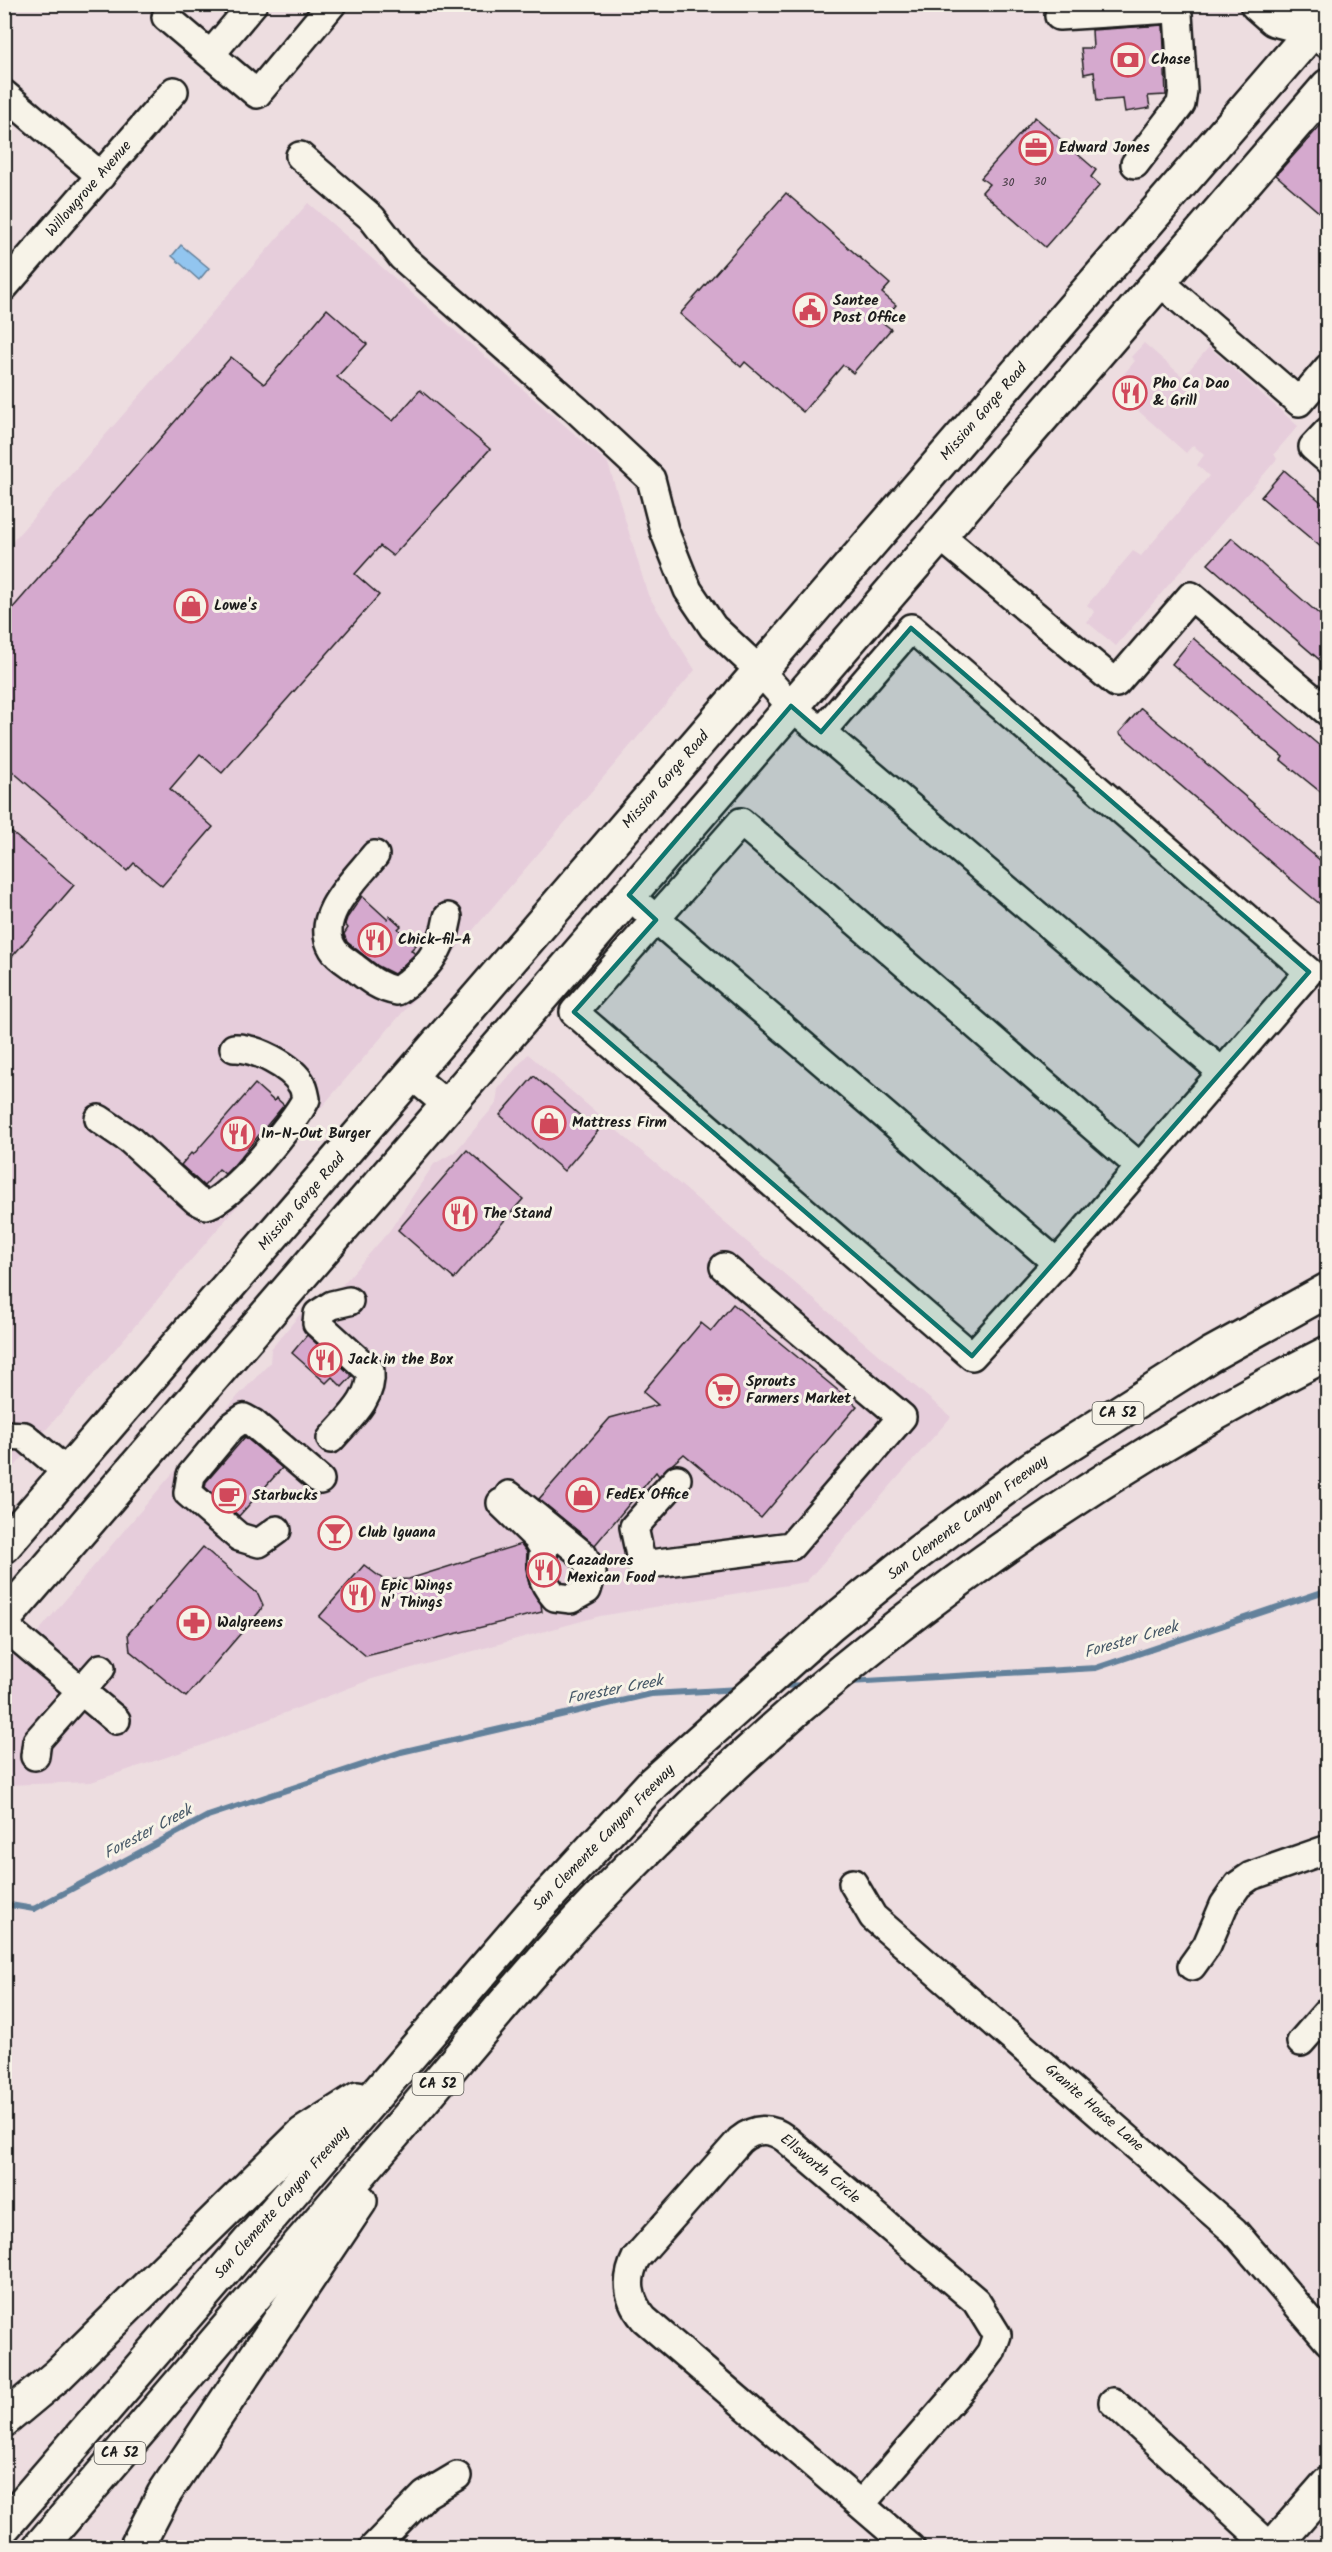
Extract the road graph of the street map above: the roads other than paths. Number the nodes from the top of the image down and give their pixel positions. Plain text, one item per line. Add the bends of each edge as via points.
1 (253, 4) edge
2 (332, 4) edge
3 (1257, 4) edge
4 (165, 9) edge
5 (1059, 16) dead end
6 (1318, 22) edge
7 (211, 54) junction
8 (1328, 86) edge
9 (174, 91) dead end
10 (4, 94) edge
11 (300, 156) dead end
12 (1135, 164) dead end
13 (101, 176) junction
14 (1159, 281) junction
15 (4, 287) edge
16 (1328, 368) edge
17 (1328, 431) edge
18 (1328, 460) edge
19 (939, 535) junction
20 (760, 671) junction
21 (791, 706) junction
22 (1328, 712) edge
23 (821, 732) junction
24 (375, 855) dead end
25 (629, 895) junction
26 (448, 917) dead end
27 (656, 920) junction
28 (234, 1048) dead end
29 (1222, 1072) junction
30 (411, 1075) junction
31 (448, 1106) junction
32 (99, 1119) dead end
33 (1140, 1167) junction
34 (1057, 1263) junction
35 (724, 1267) dead end
36 (1328, 1290) edge
37 (349, 1301) dead end
38 (1328, 1353) edge
39 (14, 1435) edge
40 (331, 1439) dead end
41 (4, 1457) edge
42 (68, 1473) junction
43 (677, 1479) dead end
44 (320, 1480) dead end
45 (277, 1530) dead end
46 (4, 1546) edge
47 (8, 1607) edge
48 (101, 1668) dead end
49 (82, 1690) junction
50 (116, 1720) dead end
51 (35, 1756) dead end
52 (1328, 1849) edge
53 (853, 1884) dead end
54 (1192, 1966) dead end
55 (1328, 2011) edge
56 (1301, 2042) dead end
57 (389, 2078) junction
58 (442, 2079) junction
59 (1328, 2341) edge
60 (202, 2358) junction
61 (1113, 2402) dead end
62 (4, 2420) edge
63 (457, 2476) dead end
64 (1328, 2484) edge
65 (862, 2503) junction
66 (4, 2526) edge
67 (39, 2547) edge
68 (54, 2547) edge
69 (136, 2547) edge
70 (374, 2547) edge
71 (911, 2547) edge
72 (1272, 2547) edge

1 - 7 street
2 - 7 street via 257,94
3 - 6 main road via 1274,19
4 - 7 street
5 - 12 street via 1172,9 1178,14 1181,104
6 - 20 main road, Mission Gorge Road
8 - 14 main road
9 - 13 street, Willowgrove Avenue
10 - 13 street
11 - 20 street via 372,218 402,257 651,479 664,530 688,590 713,627
13 - 15 street, Willowgrove Avenue
14 - 16 street via 1299,402
14 - 19 main road
17 - 18 street via 1313,447
19 - 21 main road
19 - 22 street via 1116,682 1191,596
20 - 21 street
20 - 30 main road, Mission Gorge Road
21 - 23 street
21 - 25 main road
23 - 29 street
23 - 29 street via 911,628 1309,972
24 - 26 street via 319,921 316,936 325,949 382,989 397,991 415,979 438,950
25 - 27 street
25 - 31 main road
27 - 33 street via 741,822
27 - 34 street
27 - 34 street via 574,1012 972,1356
28 - 32 street via 274,1059 302,1084 306,1098 300,1112 245,1176 217,1201 206,1205 196,1200 129,1140
29 - 33 street
30 - 31 street
30 - 42 main road, Mission Gorge Road
31 - 47 main road
33 - 34 street
35 - 43 street via 902,1417 791,1545 642,1565 634,1527
36 - 57 main road, San Clemente Canyon Freeway / CA 52 via 1210,1355 1032,1468 829,1625 653,1783
37 - 40 street via 318,1314 317,1323 370,1371 371,1384 364,1401
38 - 58 main road, CA 52 via 1278,1378 1109,1478 1010,1543 879,1641 681,1816 562,1937
39 - 41 street
39 - 42 street
42 - 46 main road, Mission Gorge Road
44 - 45 street via 244,1418 231,1427 191,1475 188,1493 239,1537 259,1543
47 - 49 street
48 - 49 street
49 - 50 street
49 - 51 street via 38,1741
52 - 54 street via 1251,1876 1238,1885
53 - 59 street, Granite House Lane via 873,1917 1234,2231
55 - 56 street
57 - 62 main road via 303,2134 58,2375
57 - 66 main road, San Clemente Canyon Freeway / CA 52
58 - 60 main road, CA 52
58 - 69 main road via 164,2494
60 - 67 main road, CA 52
60 - 68 main road
61 - 72 street
63 - 70 street via 424,2495
64 - 72 main road
65 - 65 street, Ellsworth Circle via 644,2319 629,2292 636,2258 740,2140 752,2132 767,2130 786,2139 976,2301 997,2335 991,2352 976,2372
65 - 71 street, Ellsworth Circle

